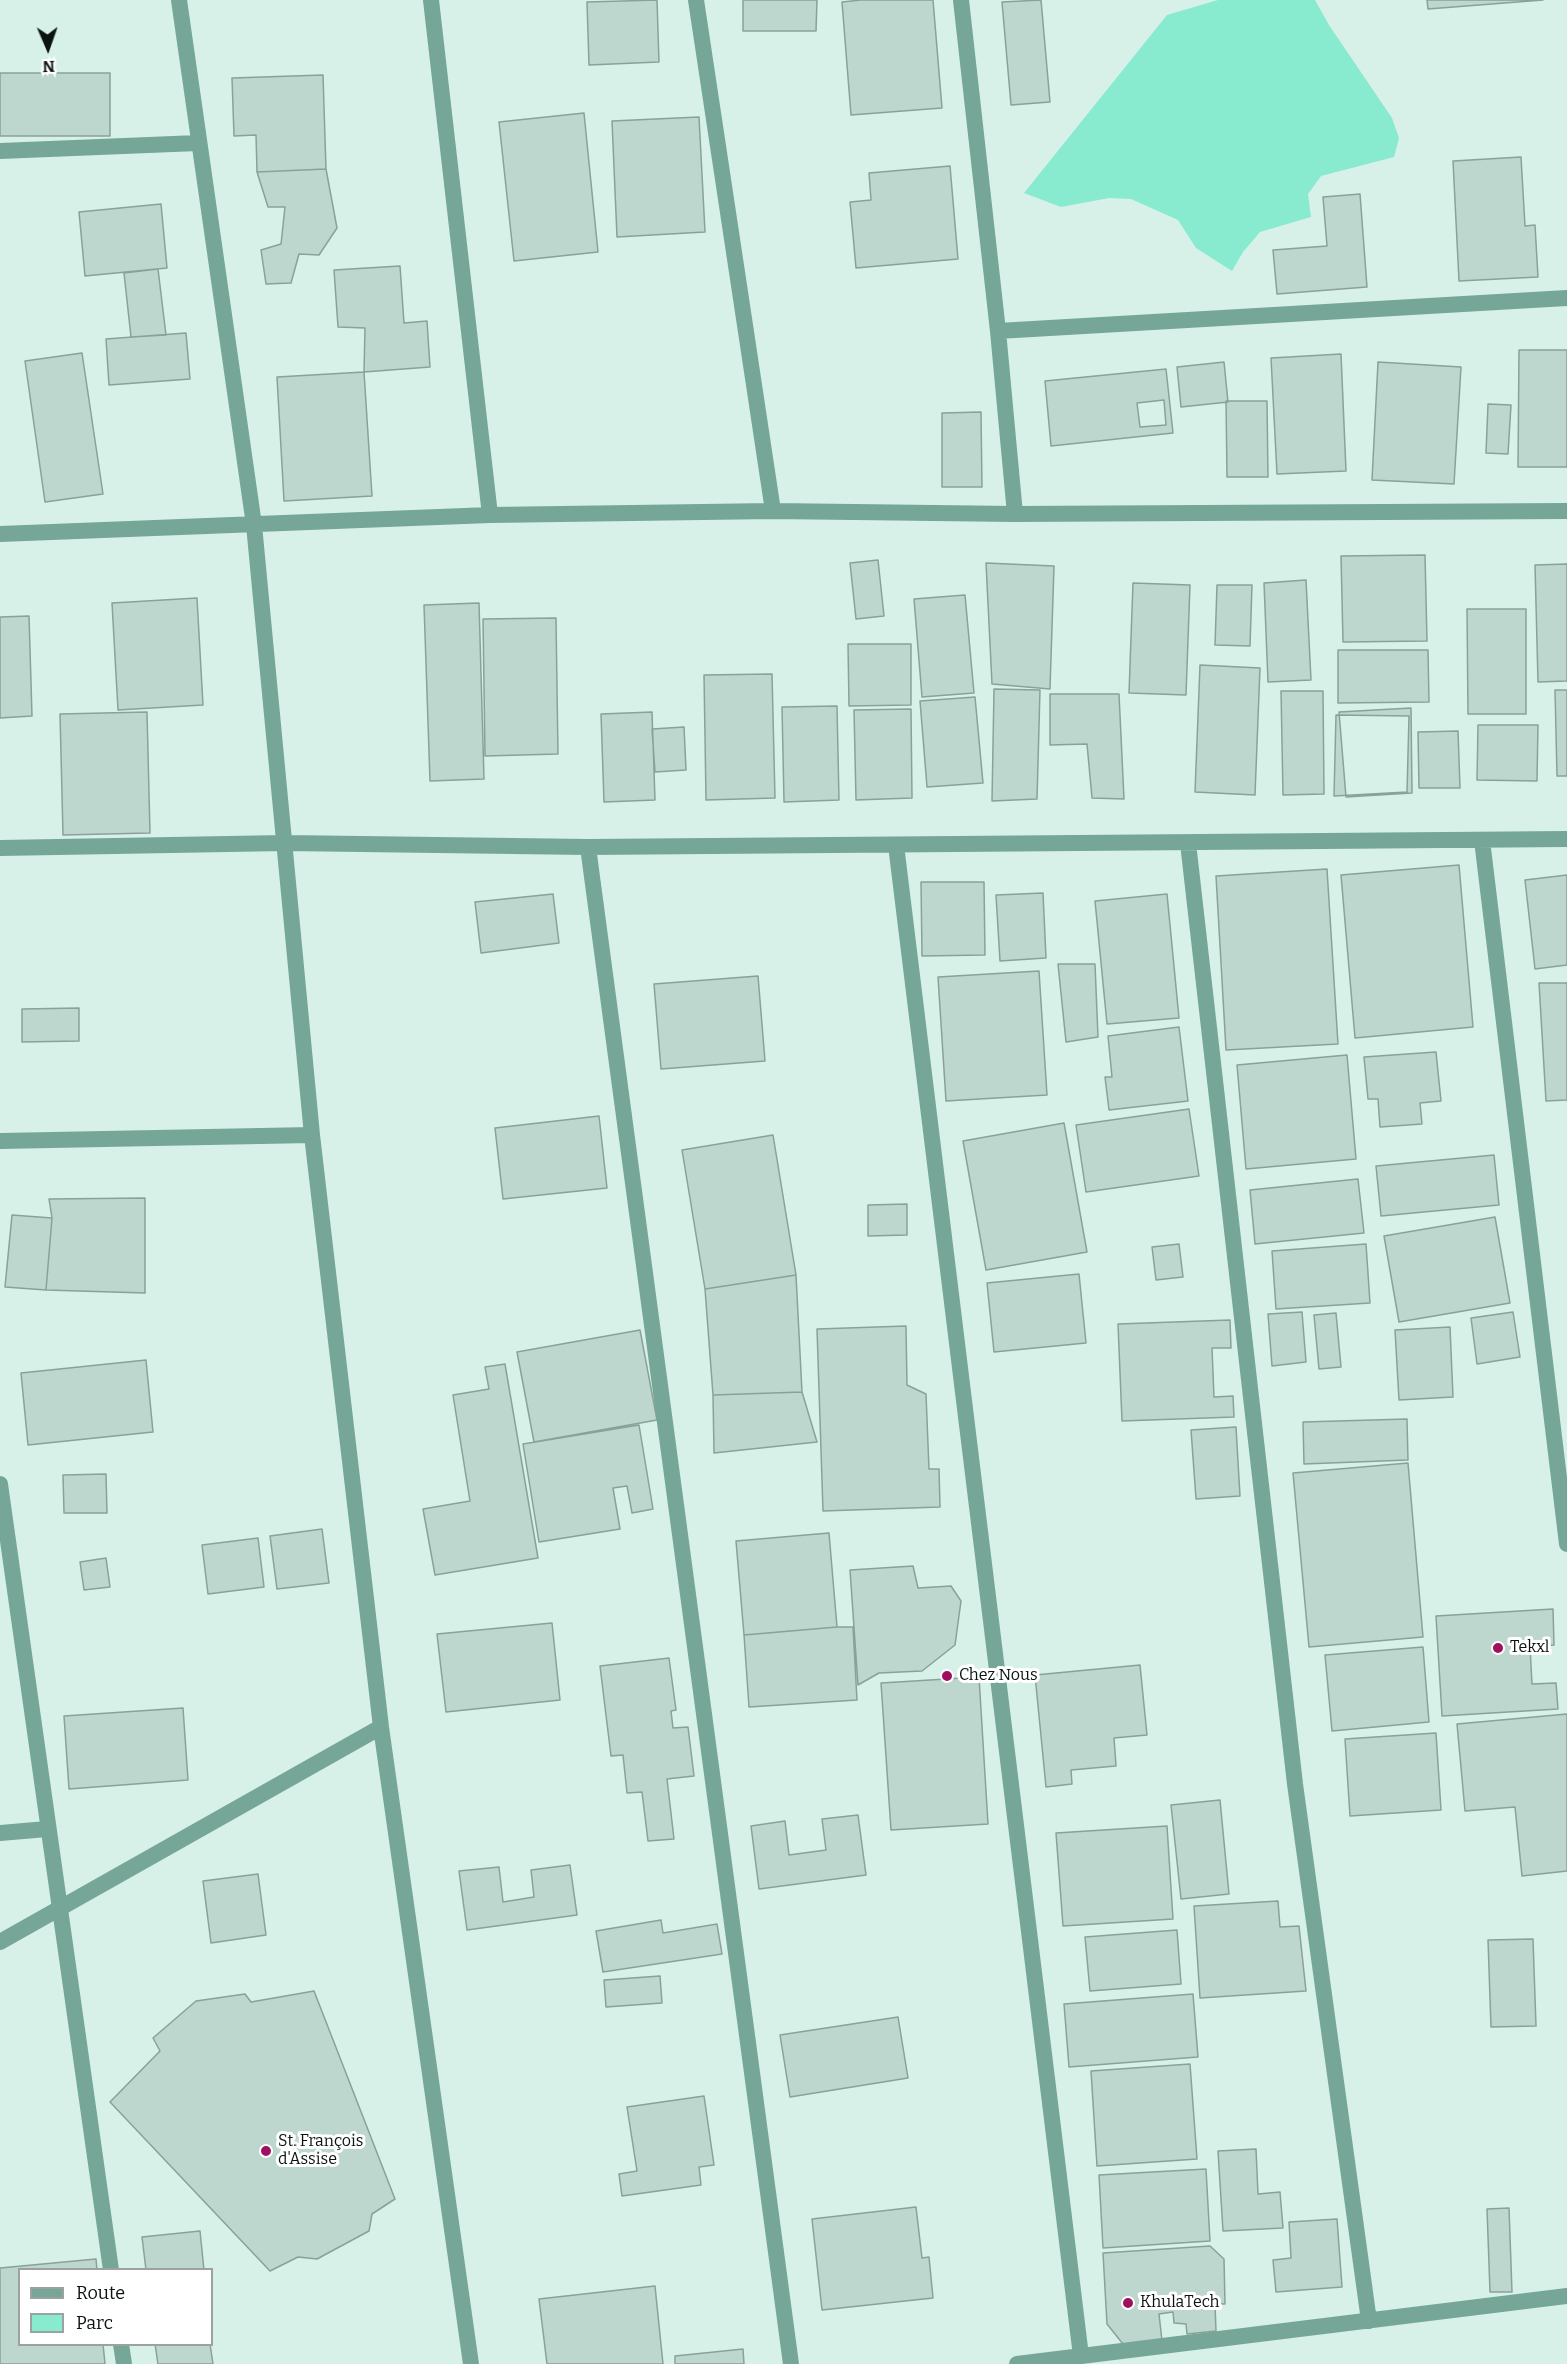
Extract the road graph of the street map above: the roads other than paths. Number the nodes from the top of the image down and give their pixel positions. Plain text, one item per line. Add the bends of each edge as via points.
1 (179, 0) edge
2 (431, 0) edge
3 (696, 0) edge
4 (961, 0) edge
5 (198, 142) junction
6 (0, 151) edge
7 (1567, 298) edge
8 (998, 331) junction
9 (774, 511) junction
10 (1567, 511) edge
11 (1015, 514) junction
12 (490, 515) junction
13 (254, 525) junction
14 (0, 534) edge
15 (1567, 839) edge
16 (1482, 840) junction
17 (285, 843) junction
18 (1188, 843) junction
19 (896, 844) junction
20 (588, 847) junction
21 (0, 848) edge
22 (312, 1135) junction
23 (0, 1141) edge
24 (1560, 1425) edge
25 (0, 1484) edge
26 (1567, 1544) edge
27 (381, 1726) junction
28 (47, 1829) junction
29 (0, 1833) edge
30 (59, 1911) junction
31 (0, 1942) edge
32 (111, 2268) edge
33 (1567, 2296) edge
34 (1369, 2321) junction
35 (121, 2346) edge
36 (1081, 2356) junction
37 (124, 2364) edge
38 (471, 2364) edge
39 (791, 2364) edge
40 (1017, 2364) edge

1 - 5 street
2 - 12 street
3 - 9 street
4 - 8 street
5 - 6 street
5 - 13 street
7 - 8 street
8 - 11 street
9 - 11 street
9 - 12 street
10 - 11 street
12 - 13 street
13 - 14 street
13 - 17 street
15 - 16 street
16 - 18 street
16 - 24 street
17 - 20 street
17 - 21 street
17 - 22 street
18 - 19 street
18 - 34 street via 1295,1784
19 - 20 street
19 - 36 street
20 - 39 street
22 - 23 street
22 - 27 street
24 - 26 street
25 - 28 street
27 - 30 street
27 - 38 street
28 - 29 street
28 - 30 street
30 - 31 street
30 - 32 street
33 - 34 street
34 - 36 street
35 - 37 street
36 - 40 street

